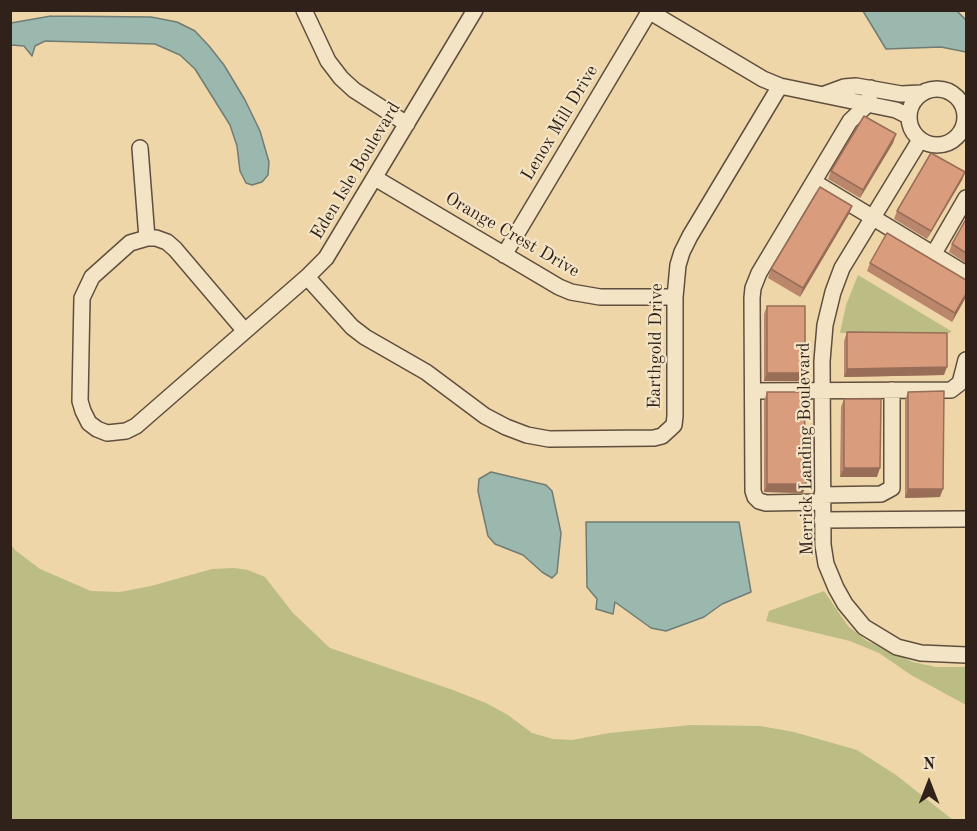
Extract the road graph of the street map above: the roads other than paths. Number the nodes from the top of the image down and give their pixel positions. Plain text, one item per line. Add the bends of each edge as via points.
1 (304, 10) edge
2 (476, 10) edge
3 (648, 11) edge
4 (780, 86) junction
5 (871, 88) junction
6 (921, 93) junction
7 (822, 95) junction
8 (963, 97) edge
9 (868, 104) junction
10 (908, 116) junction
11 (407, 124) junction
12 (965, 134) edge
13 (920, 140) junction
14 (140, 148) dead end
15 (375, 178) junction
16 (814, 182) junction
17 (966, 198) edge
18 (873, 218) junction
19 (147, 238) junction
20 (504, 255) junction
21 (933, 255) junction
22 (966, 274) edge
23 (307, 277) junction
24 (675, 297) junction
25 (244, 330) junction
26 (966, 360) edge
27 (892, 390) junction
28 (753, 391) junction
29 (822, 391) junction
30 (822, 498) junction
31 (966, 519) edge
32 (822, 520) junction
33 (966, 655) edge

1 - 11 street via 328,61 341,78
2 - 11 street, Eden Isle Boulevard
3 - 4 street
3 - 20 street, Lenox Mill Drive
4 - 7 street
4 - 24 street, Earthgold Drive via 690,236 678,265
5 - 6 street
5 - 7 street via 844,87
5 - 9 street
6 - 8 street via 941,89
6 - 10 street
7 - 9 street
8 - 12 street
9 - 10 street
9 - 16 street via 850,121
10 - 13 street
11 - 15 street, Eden Isle Boulevard
12 - 13 street via 939,145
13 - 18 street, Merrick Landing Boulevard
14 - 19 street
15 - 20 street, Orange Crest Drive
15 - 23 street, Eden Isle Boulevard via 326,258
16 - 18 street
16 - 28 street via 755,281
17 - 21 street
18 - 21 street
18 - 29 street, Merrick Landing Boulevard via 832,292 825,325
19 - 25 street via 167,242 175,249
19 - 25 street, Eden Isle Boulevard via 130,243 92,277 82,298 80,401 89,423 107,433 136,426
20 - 24 street, Orange Crest Drive via 559,287 585,296
21 - 22 street
23 - 24 street, Earthgold Drive via 365,338 426,372 485,416 517,431 549,439 654,438 674,425
23 - 25 street, Eden Isle Boulevard
26 - 27 street via 960,383 951,390
27 - 29 street
27 - 30 street via 892,488 881,495
28 - 29 street
28 - 30 street via 755,497 766,503
29 - 30 street, Merrick Landing Boulevard
30 - 32 street, Merrick Landing Boulevard
31 - 32 street
32 - 33 street, Merrick Landing Boulevard via 829,572 844,604 864,627 897,647 939,655

